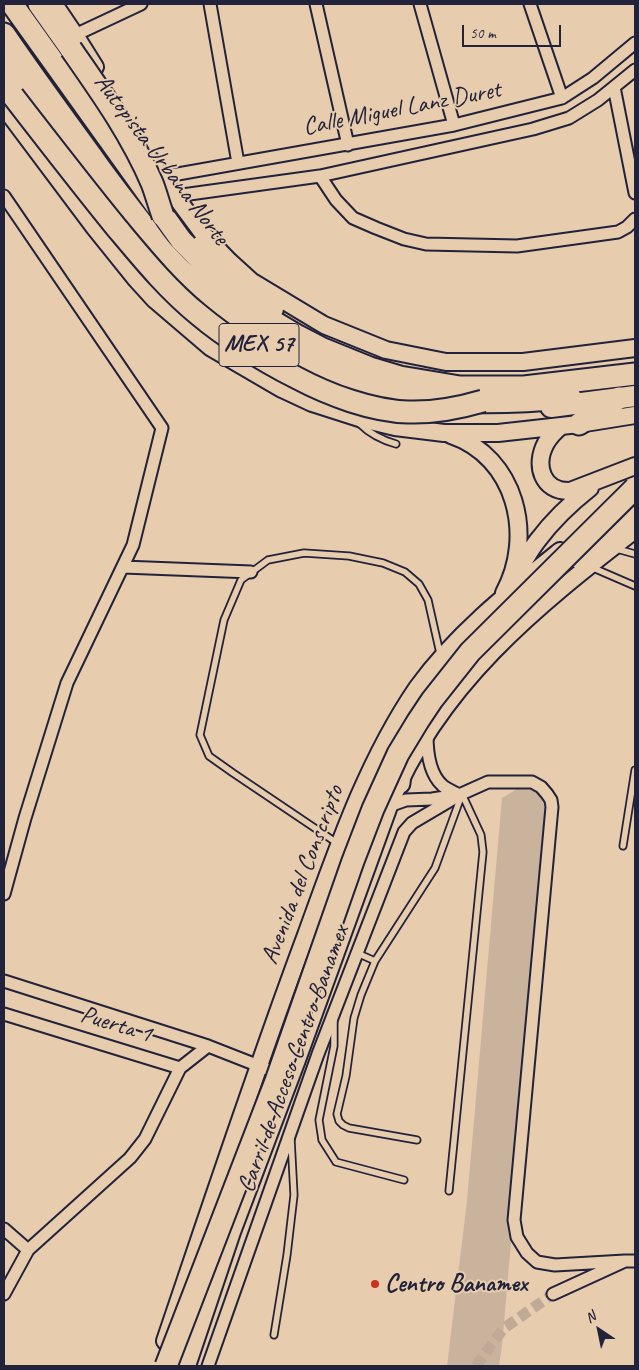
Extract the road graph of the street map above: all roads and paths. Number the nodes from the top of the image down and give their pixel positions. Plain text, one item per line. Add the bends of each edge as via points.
1 (12, 4) edge
2 (23, 4) edge
3 (39, 4) edge
4 (54, 4) edge
5 (141, 4) edge
6 (210, 4) edge
7 (316, 4) edge
8 (420, 4) edge
9 (530, 4) edge
10 (4, 34) edge
11 (76, 35) junction
12 (635, 43) edge
13 (4, 54) edge
14 (635, 70) edge
15 (614, 88) junction
16 (7, 95) edge
17 (562, 98) junction
18 (454, 125) junction
19 (348, 145) junction
20 (238, 163) junction
21 (320, 176) junction
22 (161, 177) junction
23 (635, 193) edge
24 (4, 196) edge
25 (175, 196) junction
26 (162, 216) junction
27 (635, 219) edge
28 (635, 348) edge
29 (635, 365) edge
30 (635, 374) edge
31 (630, 395) edge
32 (483, 401) junction
33 (635, 415) edge
34 (354, 416) junction
35 (570, 425) junction
36 (444, 432) junction
37 (396, 444) dead end
38 (635, 466) edge
39 (605, 478) junction
40 (635, 488) edge
41 (635, 493) edge
42 (635, 511) edge
43 (635, 530) edge
44 (612, 548) junction
45 (635, 554) edge
46 (589, 566) junction
47 (123, 567) junction
48 (252, 572) junction
49 (509, 584) junction
50 (635, 586) edge
51 (500, 600) junction
52 (497, 647) junction
53 (443, 656) junction
54 (471, 657) junction
55 (427, 732) junction
56 (635, 770) edge
57 (399, 783) junction
58 (461, 795) junction
59 (389, 806) junction
60 (339, 844) junction
61 (623, 846) dead end
62 (372, 854) junction
63 (4, 894) edge
64 (357, 953) junction
65 (375, 961) junction
66 (4, 982) edge
67 (334, 1010) junction
68 (4, 1014) edge
69 (208, 1046) junction
70 (259, 1066) junction
71 (180, 1068) junction
72 (290, 1078) junction
73 (307, 1084) junction
74 (291, 1129) junction
75 (417, 1140) dead end
76 (404, 1180) dead end
77 (449, 1191) dead end
78 (4, 1229) edge
79 (28, 1250) junction
80 (630, 1261) edge
81 (4, 1294) edge
82 (553, 1294) tunnel mouth
83 (274, 1336) dead end
84 (157, 1366) edge
85 (166, 1366) edge
86 (187, 1366) edge
87 (208, 1366) edge

1 - 26 highway, Autopista Urbana Norte
2 - 29 highway, MEX 57 via 191,236 253,295 278,313 353,352 414,370 444,375 497,379
3 - 26 highway, bridge via 120,120 153,185
4 - 11 main road
5 - 11 street
6 - 20 street
7 - 19 street
8 - 18 street
9 - 17 street
10 - 32 highway, Autopista Urbana Norte, bridge via 119,195 164,252 204,292 259,333 304,360 349,379 430,399
11 - 22 main road
12 - 17 street, Calle Miguel Lanz Duret via 593,78
13 - 31 highway, MEX 57 via 100,191 165,269 245,336 294,366 338,385 396,401 461,411 525,410
14 - 15 street, Calle Miguel Lanz Duret
15 - 21 street, Calle Miguel Lanz Duret via 568,118 534,129
15 - 23 street
16 - 32 highway, bridge via 161,280 198,315 243,348 312,386 370,406 422,412 453,409
16 - 34 main road via 88,220 156,300 210,347 312,403
17 - 18 street, Calle Miguel Lanz Duret
18 - 19 street, Calle Miguel Lanz Duret
19 - 20 street, Calle Miguel Lanz Duret
20 - 22 street, Calle Miguel Lanz Duret
21 - 25 street, Calle Miguel Lanz Duret
21 - 27 street via 353,218 404,239 426,244 517,246 618,232
22 - 25 main road
24 - 47 street via 162,428 133,545
25 - 28 main road via 204,234 251,281 324,325 386,350 446,362 523,362
26 - 30 highway, Autopista Urbana Norte via 223,283 269,319 323,349 370,368 400,377 460,387 524,387
31 - 32 highway, Autopista Urbana Norte
31 - 35 highway
33 - 35 main road
34 - 36 main road via 395,427
34 - 37 lane via 371,434
35 - 36 main road via 498,433
35 - 39 main road via 550,437 542,451 540,467 547,483 557,490 570,491
36 - 49 main road via 467,442 487,457 503,476 512,494 518,518 518,544
38 - 39 main road
39 - 49 main road via 549,525
40 - 85 highway, bridge via 470,652 427,707 398,754 353,861 276,1081
41 - 51 main road, Avenida del Conscripto
42 - 54 highway via 562,570
43 - 44 main road
44 - 45 lane
44 - 46 main road
46 - 50 lane
46 - 52 main road
47 - 48 street
47 - 63 street via 67,683
48 - 53 lane via 268,560 304,553 349,556 383,563 405,572 419,584 428,600
48 - 60 lane via 241,580 224,620 200,735 209,756
49 - 51 main road
51 - 53 main road, Avenida del Conscripto
52 - 54 main road
52 - 55 main road
53 - 60 main road, Avenida del Conscripto via 418,688 384,742
54 - 57 highway via 418,728 401,762
55 - 57 main road
55 - 58 street via 429,760 435,774 442,785
56 - 61 lane
57 - 59 main road
58 - 59 street via 406,800
58 - 64 street, Carril de Acceso Centro Banamex via 404,832
58 - 65 lane via 435,868
58 - 77 lane via 481,835 483,852
58 - 80 street via 488,782 532,782 541,787 552,807 514,1220 518,1237 527,1253 537,1262 546,1264
59 - 62 main road
60 - 62 lane
60 - 70 main road, Avenida del Conscripto
62 - 72 main road
64 - 65 lane
64 - 67 street, Carril de Acceso Centro Banamex
65 - 75 lane via 354,1018 339,1121 349,1128
66 - 69 street, Puerta 1
67 - 73 street, Carril de Acceso Centro Banamex
67 - 76 lane via 334,1046 319,1120 322,1140 336,1162
68 - 71 street, Puerta 1
69 - 70 street, Puerta 1
69 - 71 street
70 - 72 street, Puerta 1
70 - 84 main road, Avenida del Conscripto
71 - 79 street via 144,1139 130,1158
72 - 73 street, Puerta 1
72 - 86 main road via 232,1232
73 - 74 street, Carril de Acceso Centro Banamex
74 - 83 lane via 294,1195
74 - 87 street, Carril de Acceso Centro Banamex
78 - 79 street
79 - 81 street
80 - 82 street

